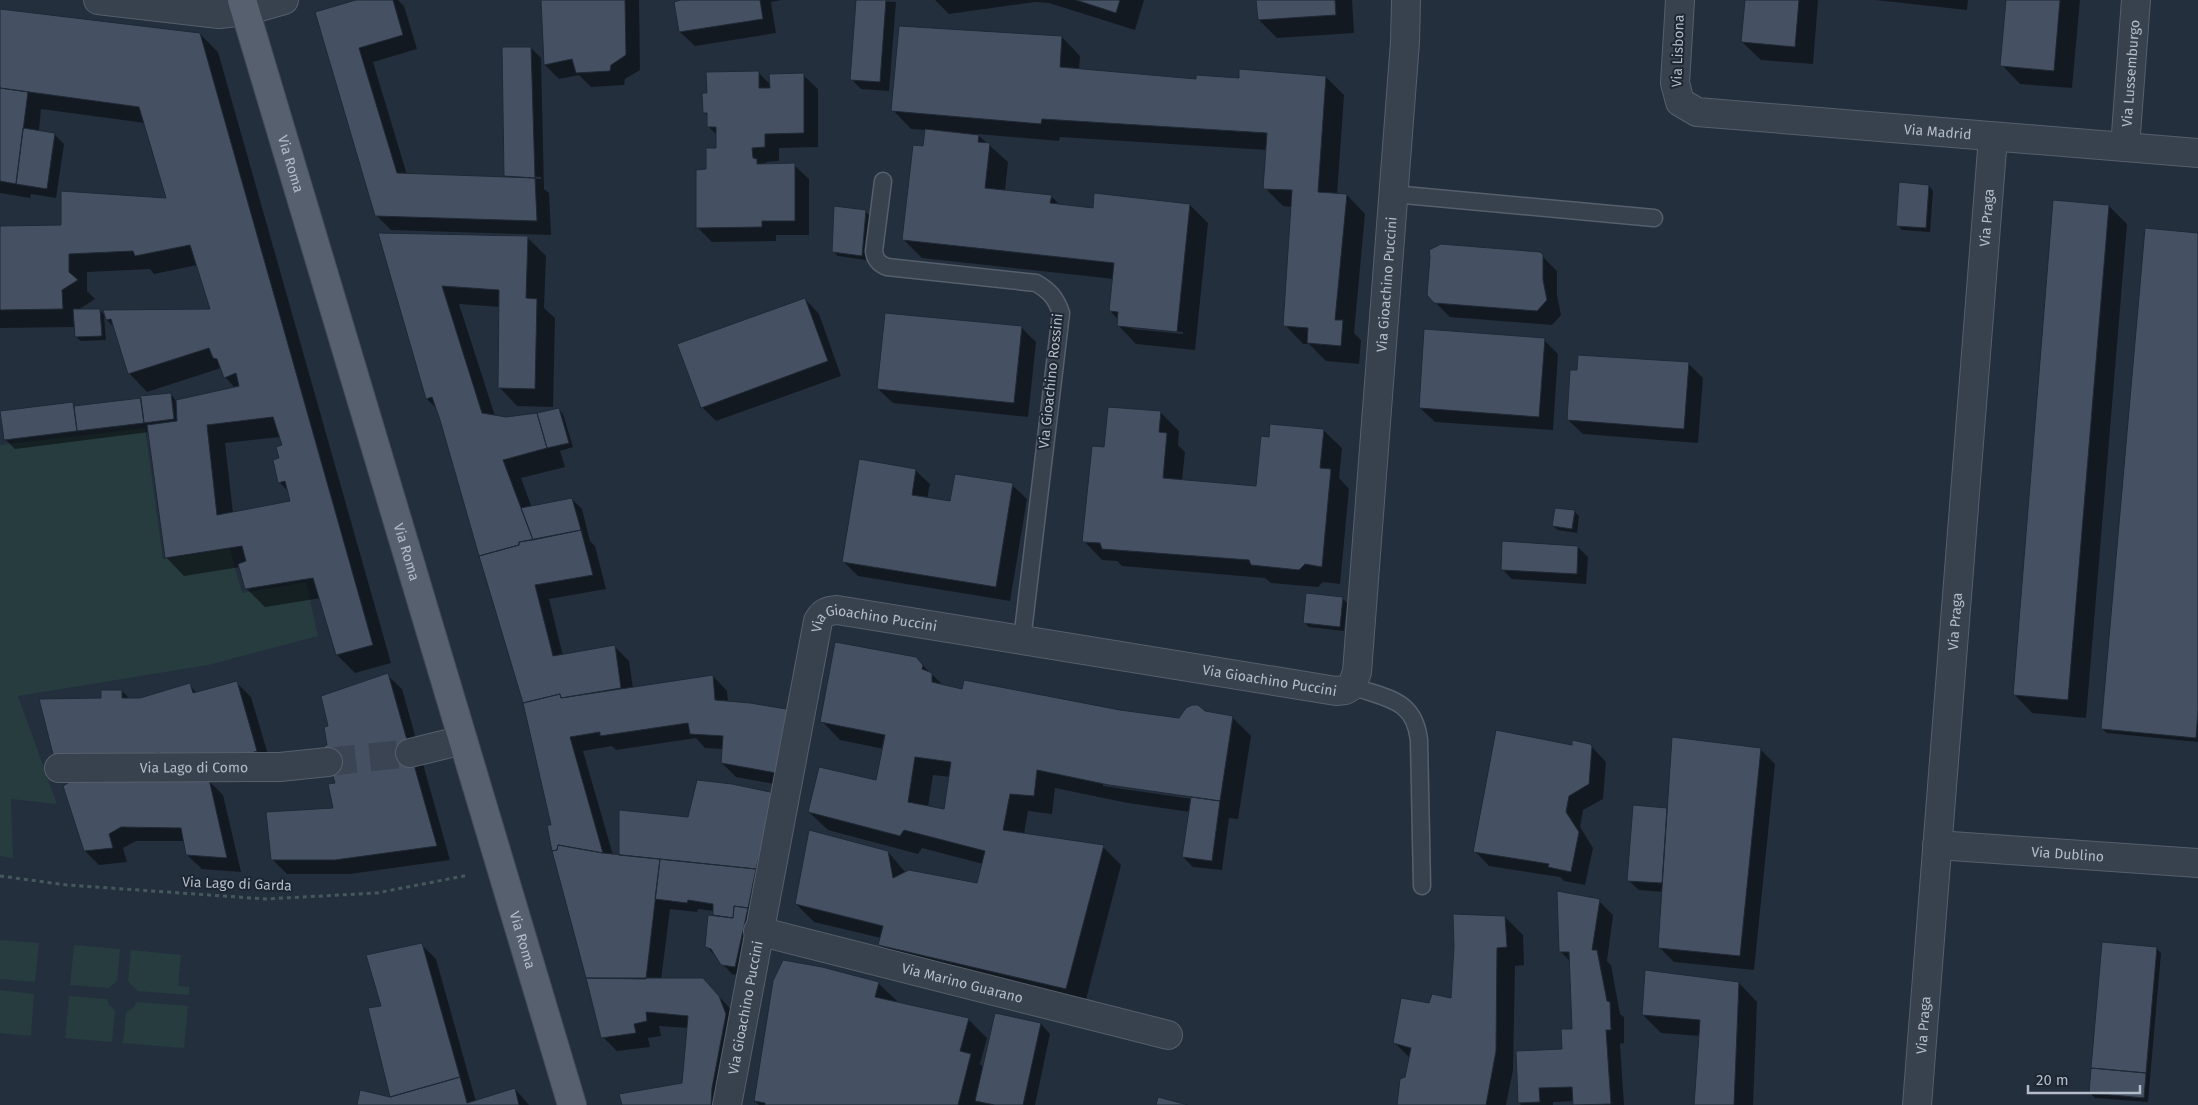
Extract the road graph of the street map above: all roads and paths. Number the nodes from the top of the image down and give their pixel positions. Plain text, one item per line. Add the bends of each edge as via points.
1 (98, 0) edge
2 (284, 0) edge
3 (1406, 0) edge
4 (1680, 0) edge
5 (2136, 0) edge
6 (244, 6) edge
7 (1680, 102) joint
8 (1992, 137) junction
9 (2124, 147) junction
10 (2198, 153) edge
11 (883, 181) dead end
12 (1393, 194) junction
13 (1654, 218) dead end
14 (1022, 640) junction
15 (1352, 686) junction
16 (463, 740) junction
17 (410, 752) tunnel mouth
18 (328, 762) tunnel mouth
19 (60, 768) dead end
20 (1937, 845) junction
21 (2198, 863) edge
22 (501, 868) junction
23 (0, 876) edge
24 (1422, 886) dead end
25 (758, 931) junction
26 (1168, 1036) dead end
27 (572, 1105) edge
28 (727, 1105) edge
29 (1917, 1105) edge

1 - 6 street via 219,14
2 - 6 street
3 - 12 street, Via Gioachino Puccini
4 - 7 street, Via Lisbona via 1675,84
5 - 9 street, Via Lussemburgo
6 - 16 main road, Via Roma
7 - 8 street, Via Madrid via 1697,112
8 - 9 street, Via Madrid
8 - 20 street, Via Praga
9 - 10 street, Via Madrid
11 - 14 lane, Via Gioachino Rossini via 874,251 881,265 1036,283 1056,299 1061,313
12 - 13 lane
12 - 15 street, Via Gioachino Puccini via 1357,672
14 - 15 street, Via Gioachino Puccini via 1336,691
14 - 25 street, Via Gioachino Puccini via 837,610 822,615 818,621
15 - 24 lane, Via Gioachino Puccini via 1402,705 1415,720 1419,740
16 - 17 street
16 - 22 main road, Via Roma
18 - 19 street, Via Lago di Como via 280,767
20 - 21 street, Via Dublino
20 - 29 street, Via Praga
22 - 23 path, Via Lago di Garda via 377,893 266,899 67,885
22 - 27 main road, Via Roma
25 - 26 street, Via Marino Guarano
25 - 28 street, Via Gioachino Puccini

